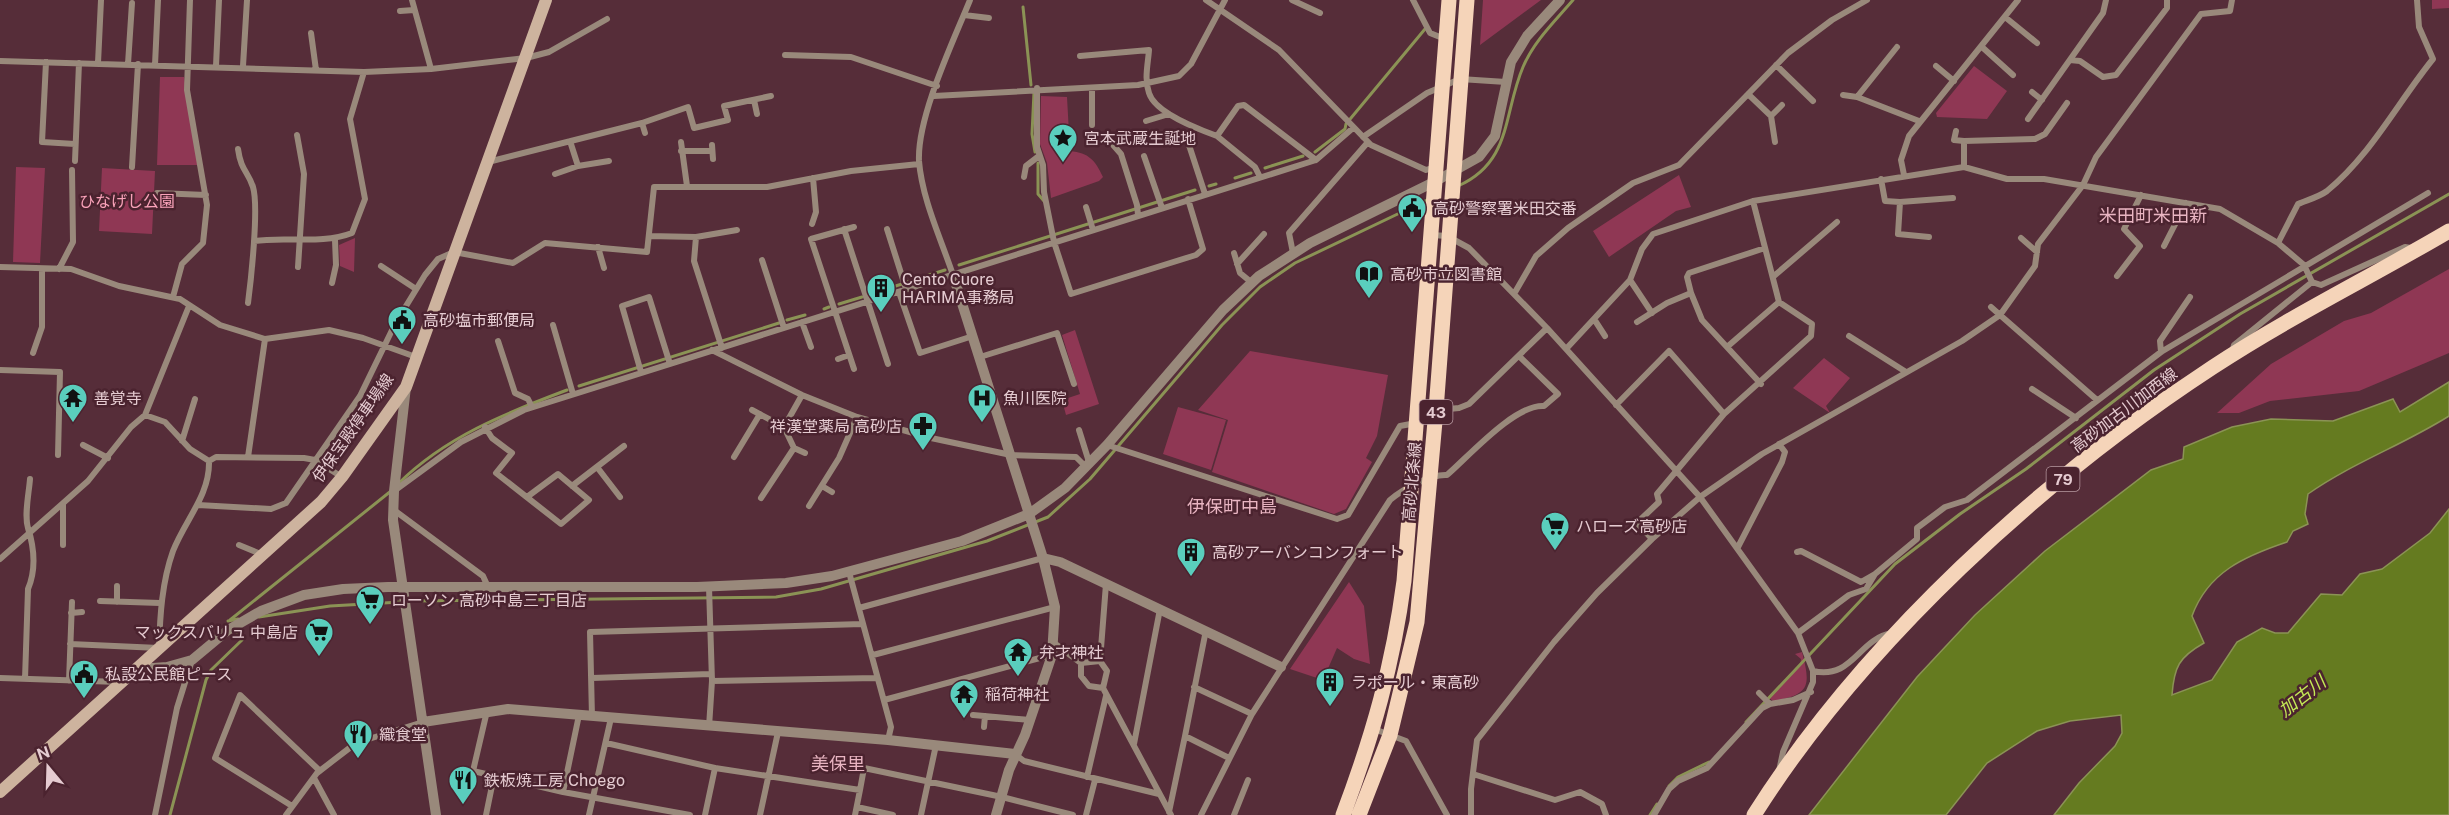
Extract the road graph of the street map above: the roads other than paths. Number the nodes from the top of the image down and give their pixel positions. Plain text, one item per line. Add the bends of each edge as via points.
1 (101, 0) edge
2 (158, 0) edge
3 (190, 0) edge
4 (219, 0) edge
5 (247, 0) edge
6 (422, 0) edge
7 (546, 0) edge
8 (970, 0) edge
9 (1206, 0) edge
10 (1225, 0) edge
11 (1292, 0) edge
12 (1413, 0) edge
13 (1449, 0) edge
14 (1467, 0) edge
15 (1560, 0) edge
16 (1867, 0) edge
17 (2018, 0) edge
18 (2106, 0) edge
19 (2167, 0) edge
20 (2232, 0) edge
21 (2417, 0) edge
22 (412, 1) edge
23 (132, 3) dead end
24 (209, 9) dead end
25 (1219, 9) junction
26 (219, 10) junction
27 (414, 10) junction
28 (400, 11) dead end
29 (1320, 13) dead end
30 (964, 15) junction
31 (2005, 17) junction
32 (989, 18) dead end
33 (607, 19) dead end
34 (311, 33) dead end
35 (1446, 39) junction
36 (2037, 43) dead end
37 (1897, 47) dead end
38 (1982, 47) junction
39 (1882, 53) dead end
40 (785, 55) dead end
41 (1080, 56) dead end
42 (526, 58) junction
43 (1888, 58) junction
44 (2070, 60) junction
45 (0, 61) edge
46 (46, 62) junction
47 (79, 63) junction
48 (98, 63) junction
49 (128, 64) junction
50 (138, 64) junction
51 (155, 64) junction
52 (188, 65) junction
53 (1776, 65) junction
54 (216, 66) junction
55 (243, 66) junction
56 (1936, 66) dead end
57 (430, 69) junction
58 (316, 70) junction
59 (364, 72) junction
60 (2013, 75) dead end
61 (1460, 79) junction
62 (1954, 81) junction
63 (1146, 82) junction
64 (1506, 82) junction
65 (937, 86) junction
66 (1441, 87) junction
67 (1037, 88) junction
68 (1092, 89) junction
69 (2032, 92) dead end
70 (1748, 94) junction
71 (1843, 95) dead end
72 (771, 96) dead end
73 (934, 96) junction
74 (1857, 97) junction
75 (754, 100) junction
76 (2042, 100) junction
77 (1813, 101) dead end
78 (2067, 103) dead end
79 (1782, 105) dead end
80 (757, 114) dead end
81 (1169, 114) junction
82 (1770, 116) junction
83 (2028, 119) dead end
84 (1146, 121) dead end
85 (1919, 122) junction
86 (642, 123) junction
87 (1092, 125) dead end
88 (1353, 128) junction
89 (1956, 131) dead end
90 (645, 133) dead end
91 (297, 135) dead end
92 (1216, 136) junction
93 (1107, 138) dead end
94 (1187, 139) dead end
95 (1366, 140) junction
96 (2012, 140) junction
97 (570, 141) junction
98 (1964, 141) junction
99 (681, 142) dead end
100 (1775, 142) dead end
101 (75, 144) junction
102 (300, 148) junction
103 (2012, 148) dead end
104 (238, 149) dead end
105 (290, 151) dead end
106 (681, 151) junction
107 (1040, 156) junction
108 (1144, 156) dead end
109 (1311, 156) junction
110 (713, 159) dead end
111 (75, 161) dead end
112 (609, 161) dead end
113 (487, 162) junction
114 (919, 164) junction
115 (240, 166) junction
116 (578, 166) junction
117 (132, 167) dead end
118 (1964, 167) junction
119 (233, 168) dead end
120 (72, 170) dead end
121 (1455, 171) junction
122 (555, 174) dead end
123 (1436, 174) junction
124 (1904, 175) junction
125 (1259, 176) junction
126 (1024, 177) dead end
127 (813, 178) junction
128 (1881, 179) junction
129 (62, 182) dead end
130 (72, 183) junction
131 (304, 184) junction
132 (314, 185) dead end
133 (2083, 185) junction
134 (687, 186) junction
135 (1203, 190) junction
136 (157, 193) dead end
137 (2427, 194) dead end
138 (206, 195) junction
139 (2141, 195) junction
140 (1953, 198) dead end
141 (1188, 199) junction
142 (1753, 201) junction
143 (1900, 202) junction
144 (1161, 203) junction
145 (2186, 203) junction
146 (1086, 207) dead end
147 (1138, 210) junction
148 (1837, 222) dead end
149 (812, 224) dead end
150 (854, 227) dead end
151 (844, 229) junction
152 (887, 229) dead end
153 (737, 230) dead end
154 (1094, 230) junction
155 (2449, 231) edge
156 (1264, 234) dead end
157 (1431, 234) junction
158 (649, 236) junction
159 (1447, 236) junction
160 (696, 237) junction
161 (1929, 237) dead end
162 (300, 238) junction
163 (2021, 238) dead end
164 (334, 240) junction
165 (254, 241) junction
166 (1054, 242) junction
167 (2278, 243) junction
168 (2164, 246) dead end
169 (598, 247) junction
170 (1766, 248) junction
171 (2419, 249) junction
172 (454, 252) junction
173 (2037, 252) junction
174 (1234, 253) dead end
175 (1293, 253) junction
176 (762, 261) dead end
177 (1237, 264) junction
178 (2304, 265) junction
179 (381, 266) dead end
180 (0, 267) edge
181 (298, 267) dead end
182 (42, 268) junction
183 (604, 268) dead end
184 (59, 269) junction
185 (953, 274) junction
186 (1774, 276) junction
187 (2118, 276) dead end
188 (1630, 280) junction
189 (1251, 282) junction
190 (2312, 282) junction
191 (332, 283) dead end
192 (904, 287) junction
193 (416, 289) junction
194 (249, 292) junction
195 (258, 293) dead end
196 (1691, 293) junction
197 (1514, 294) junction
198 (173, 297) junction
199 (2190, 297) dead end
200 (868, 302) junction
201 (1779, 302) junction
202 (248, 303) dead end
203 (189, 306) junction
204 (1991, 307) dead end
205 (835, 312) junction
206 (1652, 313) junction
207 (2000, 315) junction
208 (1594, 319) junction
209 (802, 322) junction
210 (1638, 322) dead end
211 (784, 328) junction
212 (1547, 328) junction
213 (563, 330) dead end
214 (973, 336) junction
215 (1605, 336) dead end
216 (1849, 336) dead end
217 (265, 339) junction
218 (498, 341) dead end
219 (890, 344) dead end
220 (385, 346) junction
221 (811, 347) dead end
222 (882, 347) junction
223 (1727, 347) junction
224 (722, 348) junction
225 (1566, 349) junction
226 (712, 351) junction
227 (2161, 352) junction
228 (33, 353) dead end
229 (849, 355) junction
230 (1519, 356) junction
231 (416, 357) junction
232 (980, 357) junction
233 (2230, 357) junction
234 (838, 359) dead end
235 (670, 364) junction
236 (888, 364) dead end
237 (854, 369) dead end
238 (0, 370) edge
239 (641, 372) junction
240 (1906, 372) junction
241 (1074, 384) dead end
242 (1761, 384) junction
243 (406, 387) junction
244 (2032, 388) dead end
245 (572, 390) junction
246 (802, 395) junction
247 (195, 399) dead end
248 (2097, 400) junction
249 (1616, 405) junction
250 (532, 407) junction
251 (752, 410) dead end
252 (1436, 410) junction
253 (760, 414) junction
254 (1724, 414) junction
255 (145, 415) junction
256 (857, 417) junction
257 (2076, 417) junction
258 (1416, 423) junction
259 (784, 427) junction
260 (485, 428) junction
261 (1079, 430) dead end
262 (49, 437) dead end
263 (58, 438) junction
264 (182, 441) junction
265 (730, 443) dead end
266 (1779, 444) junction
267 (82, 445) dead end
268 (1107, 445) junction
269 (624, 446) dead end
270 (794, 448) junction
271 (739, 449) junction
272 (805, 453) dead end
273 (58, 455) dead end
274 (1011, 455) junction
275 (734, 457) dead end
276 (108, 458) junction
277 (248, 458) junction
278 (315, 460) junction
279 (209, 461) junction
280 (1087, 464) junction
281 (597, 467) junction
282 (1677, 472) junction
283 (342, 477) junction
284 (30, 479) dead end
285 (1428, 480) junction
286 (572, 486) junction
287 (822, 486) junction
288 (758, 487) dead end
289 (1410, 488) junction
290 (394, 491) junction
291 (832, 492) dead end
292 (527, 497) junction
293 (620, 497) dead end
294 (1700, 497) junction
295 (63, 504) junction
296 (198, 505) junction
297 (809, 506) dead end
298 (393, 509) junction
299 (1029, 514) junction
300 (31, 532) junction
301 (1652, 539) junction
302 (63, 545) dead end
303 (239, 545) dead end
304 (1738, 547) junction
305 (1797, 552) dead end
306 (265, 555) junction
307 (1043, 558) junction
308 (0, 559) edge
309 (849, 572) junction
310 (1875, 574) junction
311 (1861, 582) junction
312 (1106, 584) junction
313 (117, 586) dead end
314 (488, 587) junction
315 (708, 587) junction
316 (401, 588) junction
317 (1849, 594) junction
318 (100, 601) dead end
319 (72, 602) dead end
320 (117, 602) junction
321 (160, 603) junction
322 (1055, 607) junction
323 (859, 608) junction
324 (1160, 609) junction
325 (82, 612) dead end
326 (72, 613) junction
327 (862, 624) junction
328 (710, 630) junction
329 (1206, 630) junction
330 (1897, 632) junction
331 (1798, 633) junction
332 (70, 644) junction
333 (159, 648) junction
334 (1053, 649) junction
335 (873, 655) junction
336 (192, 660) junction
337 (1100, 661) junction
338 (1082, 663) junction
339 (1281, 667) junction
340 (139, 669) junction
341 (1813, 671) junction
342 (0, 678) edge
343 (592, 678) junction
344 (711, 678) junction
345 (877, 678) junction
346 (25, 679) junction
347 (69, 681) junction
348 (124, 682) junction
349 (1194, 687) junction
350 (1103, 688) junction
351 (1811, 692) junction
352 (1106, 695) junction
353 (884, 700) junction
354 (487, 711) junction
355 (1252, 714) junction
356 (973, 715) dead end
357 (579, 716) junction
358 (985, 716) junction
359 (592, 717) junction
360 (611, 718) junction
361 (1030, 720) junction
362 (423, 722) junction
363 (710, 727) junction
364 (984, 727) dead end
365 (1374, 729) junction
366 (778, 732) junction
367 (1390, 735) junction
368 (1185, 736) junction
369 (888, 740) junction
370 (606, 743) junction
371 (936, 745) junction
372 (1134, 745) junction
373 (1015, 754) junction
374 (1229, 758) junction
375 (715, 768) junction
376 (320, 771) junction
377 (1473, 774) junction
378 (494, 776) junction
379 (769, 777) junction
380 (1087, 777) junction
381 (1778, 777) junction
382 (314, 778) junction
383 (929, 780) junction
384 (1095, 780) junction
385 (1248, 780) dead end
386 (1, 789) edge
387 (860, 790) junction
388 (563, 792) junction
389 (1159, 794) junction
390 (592, 797) junction
391 (1002, 797) junction
392 (635, 805) junction
393 (292, 806) junction
394 (857, 807) junction
395 (1170, 814) edge
396 (155, 815) edge
397 (286, 815) edge
398 (334, 815) edge
399 (436, 815) edge
400 (486, 815) edge
401 (589, 815) edge
402 (633, 815) edge
403 (690, 815) edge
404 (705, 815) edge
405 (760, 815) edge
406 (855, 815) edge
407 (892, 815) edge
408 (921, 815) edge
409 (996, 815) edge
410 (1073, 815) edge
411 (1086, 815) edge
412 (1201, 815) edge
413 (1234, 815) edge
414 (1343, 815) edge
415 (1359, 815) edge
416 (1447, 815) edge
417 (1471, 815) edge
418 (1606, 815) edge
419 (1654, 815) edge
420 (1754, 815) edge

1 - 48 street
2 - 51 street
3 - 52 street
4 - 26 street
5 - 55 street
6 - 22 street
7 - 42 main road, 伊保宝殿停車場線
8 - 30 street
9 - 25 street
10 - 25 street
11 - 29 street
12 - 35 street via 1430,33
13 - 35 main road, 高砂北条線 / 43
14 - 61 main road, 高砂北条線 / 43
15 - 64 street via 1527,36 1511,62
16 - 53 street via 1812,33
17 - 31 street
18 - 44 street via 2103,13
19 - 44 street via 2167,8 2116,75 2103,77 2080,61
20 - 133 street via 2230,11 2201,14 2096,157
21 - 167 street via 2419,27 2433,59 2356,162 2325,193 2298,204
22 - 27 street
23 - 49 street
24 - 26 street
25 - 63 street via 1185,72 1172,79
25 - 88 street via 1279,50
26 - 54 street
27 - 28 street
27 - 57 street
30 - 32 street
30 - 65 street
31 - 36 street
31 - 38 street
33 - 42 street via 565,45
34 - 58 street
35 - 66 main road, 高砂北条線 / 43
37 - 43 street
38 - 60 street
38 - 62 street
39 - 43 street
40 - 65 street via 851,57
41 - 63 street via 1149,50
42 - 57 street
42 - 113 main road, 伊保宝殿停車場線
43 - 74 street
44 - 76 street
45 - 46 street
46 - 47 street
46 - 101 street via 42,142
47 - 48 street
47 - 101 street
48 - 49 street
49 - 50 street
50 - 51 street
50 - 117 street
51 - 52 street
52 - 54 street
52 - 138 street via 189,97
53 - 70 street
53 - 77 street
54 - 55 street
55 - 58 street
56 - 62 street
57 - 59 street
58 - 59 street
59 - 164 street via 350,119 365,199 352,233
61 - 64 street
61 - 66 street
61 - 121 main road, 高砂北条線 / 43
62 - 85 street
63 - 68 street
63 - 81 street via 1149,97
64 - 121 street via 1495,136 1479,157
65 - 73 street
66 - 95 street via 1427,93
66 - 123 main road, 高砂北条線 / 43
67 - 68 street
67 - 73 street
67 - 107 street via 1036,147
68 - 87 street
69 - 76 street
70 - 82 street
70 - 197 street via 1679,165 1633,183 1596,206 1536,256
71 - 74 street
72 - 75 street
73 - 114 street via 919,145
74 - 85 street
75 - 80 street
75 - 86 street via 724,106 728,120 694,128 688,107
76 - 83 street
78 - 96 street via 2054,127 2045,134 2035,139
79 - 82 street
81 - 84 street
81 - 92 street
82 - 100 street
85 - 124 street via 1900,160
86 - 90 street
86 - 97 street
88 - 95 street
88 - 109 street
89 - 98 street via 1953,140
91 - 102 street
92 - 109 street via 1238,106 1244,105
92 - 125 street via 1254,167
93 - 147 street via 1120,154
94 - 135 street
95 - 123 street
95 - 175 street via 1289,233
96 - 98 street
96 - 103 street
97 - 113 street
97 - 116 street
98 - 118 street
99 - 106 street
101 - 111 street
102 - 105 street
102 - 131 street
104 - 115 street
106 - 110 street via 712,148
106 - 134 street
107 - 126 street via 1026,166
107 - 166 street
108 - 144 street
109 - 125 street
112 - 116 street
113 - 172 main road, 伊保宝殿停車場線
114 - 127 street
114 - 185 street
115 - 119 street
115 - 165 street via 253,188
116 - 122 street
118 - 124 street
118 - 133 street via 2007,179 2044,178
120 - 130 street
121 - 123 street
121 - 159 main road, 高砂北条線 / 43
123 - 157 main road, 高砂北条線 / 43
123 - 175 street
124 - 128 street
125 - 135 street
127 - 134 street via 766,187
127 - 149 street via 816,212
128 - 142 street
128 - 143 street via 1885,201
129 - 130 street
130 - 184 street via 73,242
131 - 132 street
131 - 162 street
133 - 139 street
133 - 173 street via 2038,244
134 - 158 street via 654,187
135 - 141 street
136 - 138 street
137 - 178 street
138 - 198 street via 203,243 182,264
139 - 145 street
139 - 187 street via 2124,229 2140,246
140 - 143 street
141 - 144 street
141 - 166 street via 1203,249 1196,255 1071,294
142 - 170 street
142 - 188 street via 1653,234 1642,249
143 - 161 street via 1898,234
144 - 147 street
145 - 167 street via 2220,209
145 - 168 street
146 - 154 street
147 - 154 street
148 - 186 street
150 - 151 street
151 - 200 street
151 - 205 street via 811,239
152 - 192 street
153 - 160 street
154 - 166 street
155 - 171 main road, 高砂加古川加西線 / 79
156 - 177 street
157 - 159 street
157 - 258 main road, 高砂北条線 / 43
158 - 160 street
158 - 169 street via 647,252
159 - 197 street via 1468,248
159 - 252 main road, 高砂北条線 / 43
160 - 224 street via 694,261
162 - 164 street
162 - 165 street
162 - 181 street
163 - 173 street
164 - 191 street via 336,265
165 - 194 street
166 - 185 street
167 - 178 street
169 - 172 street via 545,243 513,263
169 - 183 street
170 - 186 street
170 - 196 street via 1689,273 1686,278
171 - 190 street via 2405,247 2321,285
171 - 233 main road, 高砂加古川加西線 / 79
172 - 193 street via 438,259
172 - 231 main road, 伊保宝殿停車場線
173 - 207 street via 2035,266
174 - 177 street
175 - 189 street
176 - 211 street
177 - 189 street via 1240,273
178 - 190 street
178 - 227 street
179 - 193 street
180 - 182 street
182 - 184 street
182 - 228 street via 42,327
184 - 198 street
185 - 192 street
185 - 214 street
186 - 201 street
188 - 206 street
188 - 208 street
189 - 268 street via 1222,310
190 - 233 street via 2234,345
192 - 200 street
192 - 214 street via 920,353
193 - 220 street
194 - 195 street
194 - 202 street
196 - 206 street
196 - 223 street via 1702,320
197 - 212 street
198 - 203 street
199 - 227 street via 2160,341
200 - 205 street
200 - 222 street
201 - 223 street
201 - 242 street via 1812,324 1811,336
203 - 217 street via 220,324
203 - 255 street
204 - 207 street
205 - 209 street
205 - 229 street
206 - 210 street
207 - 240 street
207 - 248 street
208 - 215 street
208 - 225 street
209 - 211 street
209 - 221 street
211 - 224 street
212 - 225 street
212 - 230 street
213 - 245 street via 554,329
214 - 232 street
216 - 240 street
217 - 220 street via 298,336 318,329
217 - 277 street
218 - 250 street via 515,393 528,399
219 - 222 street
220 - 231 street
220 - 278 street via 360,396
222 - 236 street
223 - 242 street
224 - 226 street
225 - 249 street
226 - 235 street
226 - 246 street
227 - 248 street
229 - 234 street
229 - 237 street
230 - 252 street via 1469,404
230 - 285 street via 1558,394 1544,406 1532,405 1499,429 1447,476
231 - 243 main road, 伊保宝殿停車場線
232 - 241 street via 1057,333
232 - 274 street
233 - 330 main road, 高砂加古川加西線 / 79 via 2169,397 2035,501
235 - 239 street
235 - 239 street via 649,297 622,306
238 - 263 street via 60,372
239 - 245 street
240 - 266 street
242 - 254 street
243 - 283 main road, 伊保宝殿停車場線
243 - 290 street
244 - 257 street
245 - 250 street
246 - 256 street
246 - 259 street
247 - 264 street
248 - 257 street
249 - 254 street via 1669,351
249 - 282 street
250 - 260 street
251 - 253 street
252 - 285 main road, 高砂北条線 / 43
253 - 259 street
253 - 271 street
254 - 282 street
255 - 264 street via 165,422
255 - 276 street
256 - 274 street
256 - 287 street
257 - 310 street via 1967,500 1945,507 1917,528 1917,539
258 - 268 street via 1400,426 1348,515 1337,519
258 - 289 main road, 高砂北条線 / 43
259 - 270 street
260 - 290 street
260 - 292 street via 512,453 496,472
261 - 280 street
262 - 263 street
263 - 273 street
264 - 279 street
265 - 271 street
266 - 294 street
266 - 304 street via 1785,452 1782,462
267 - 276 street
268 - 280 street
269 - 281 street
270 - 272 street
270 - 288 street via 763,495
271 - 275 street
274 - 280 street via 1076,457
274 - 299 street
276 - 295 street
277 - 278 street
277 - 279 street via 216,457
278 - 283 street
278 - 296 street via 286,503 278,508
279 - 296 street via 209,476
280 - 299 street via 1065,488
281 - 286 street
281 - 293 street
282 - 294 street
282 - 301 street via 1657,494 1659,502 1640,519 1639,525
283 - 306 main road, 伊保宝殿停車場線
284 - 300 street via 27,527
285 - 289 street
285 - 367 main road, 高砂北条線 / 43 via 1417,622
286 - 292 street via 558,474
286 - 292 street via 589,500 561,524
287 - 291 street
287 - 297 street
289 - 339 street via 1390,500
289 - 365 main road, 高砂北条線 / 43 via 1397,630
290 - 298 street
294 - 301 street
294 - 304 street
295 - 300 street
295 - 302 street
296 - 321 street via 173,551
298 - 314 street via 483,576
298 - 316 street
299 - 307 street
299 - 309 street via 962,541
300 - 308 street
300 - 346 street via 33,578 28,589
301 - 377 street via 1597,593 1485,728 1477,740
303 - 306 street
304 - 331 street
305 - 311 street
306 - 333 main road, 伊保宝殿停車場線
307 - 312 street
307 - 322 street
307 - 323 street
309 - 315 street via 786,584
309 - 323 street
310 - 311 street
310 - 317 street via 1866,589
311 - 317 street
312 - 324 street
312 - 337 street
313 - 320 street
314 - 315 street
314 - 316 street
315 - 328 street
316 - 336 street via 343,589 304,595 261,611 228,630
316 - 362 street
317 - 331 street
318 - 320 street
319 - 326 street
320 - 321 street
321 - 333 street
322 - 334 street
322 - 335 street
323 - 327 street
324 - 329 street
324 - 372 street
325 - 326 street
326 - 332 street
327 - 328 street
327 - 335 street
328 - 343 street via 590,632
328 - 344 street
329 - 339 street
329 - 349 street
330 - 341 street via 1871,643 1839,672
330 - 381 main road, 高砂加古川加西線 / 79
331 - 341 street
332 - 333 street
332 - 347 street
333 - 340 main road, 伊保宝殿停車場線
334 - 338 street
334 - 353 street
334 - 361 street
335 - 345 street
336 - 340 street
336 - 396 street via 177,708
337 - 338 street
337 - 350 street via 1107,671
338 - 350 street via 1081,676 1089,686
339 - 355 street
340 - 348 main road, 伊保宝殿停車場線
341 - 351 street
342 - 346 street
343 - 344 street
343 - 359 street
344 - 345 street
344 - 363 street
345 - 353 street
346 - 347 street
347 - 348 street
348 - 386 main road, 伊保宝殿停車場線
349 - 355 street
349 - 368 street
350 - 352 street
351 - 381 street via 1783,752
351 - 419 street via 1794,700 1765,698 1762,708 1707,768 1669,789
352 - 372 street
352 - 380 street
353 - 369 street via 891,728
354 - 357 street via 508,709
354 - 362 street
354 - 378 street via 473,771
355 - 374 street
356 - 358 street
357 - 359 street
357 - 388 street
358 - 361 street
358 - 364 street
359 - 360 street
360 - 363 street
360 - 370 street
361 - 373 street
362 - 376 street via 356,743
362 - 399 street
363 - 366 street
365 - 367 street
365 - 414 main road, 高砂北条線 / 43
366 - 369 street
366 - 379 street
367 - 415 main road, 高砂北条線 / 43
367 - 416 street via 1406,741
368 - 374 street
368 - 395 street
369 - 371 street
370 - 375 street
370 - 390 street
371 - 373 street
371 - 383 street
372 - 389 street
373 - 380 street via 1024,761
373 - 391 street
374 - 412 street
375 - 379 street
375 - 404 street
376 - 382 street
376 - 393 street via 240,695 215,758
377 - 417 street
377 - 418 street via 1555,800 1580,792 1602,804
378 - 388 street
378 - 400 street
379 - 387 street
379 - 405 street
380 - 384 street
381 - 420 main road, 高砂加古川加西線 / 79
382 - 393 street
382 - 398 street
383 - 387 street via 864,768
383 - 391 street
383 - 408 street
384 - 389 street
384 - 411 street
385 - 413 street
387 - 394 street
388 - 390 street
389 - 395 street
390 - 392 street
390 - 401 street
391 - 409 street
391 - 410 street
392 - 402 street
392 - 403 street
393 - 397 street
394 - 406 street
394 - 407 street

